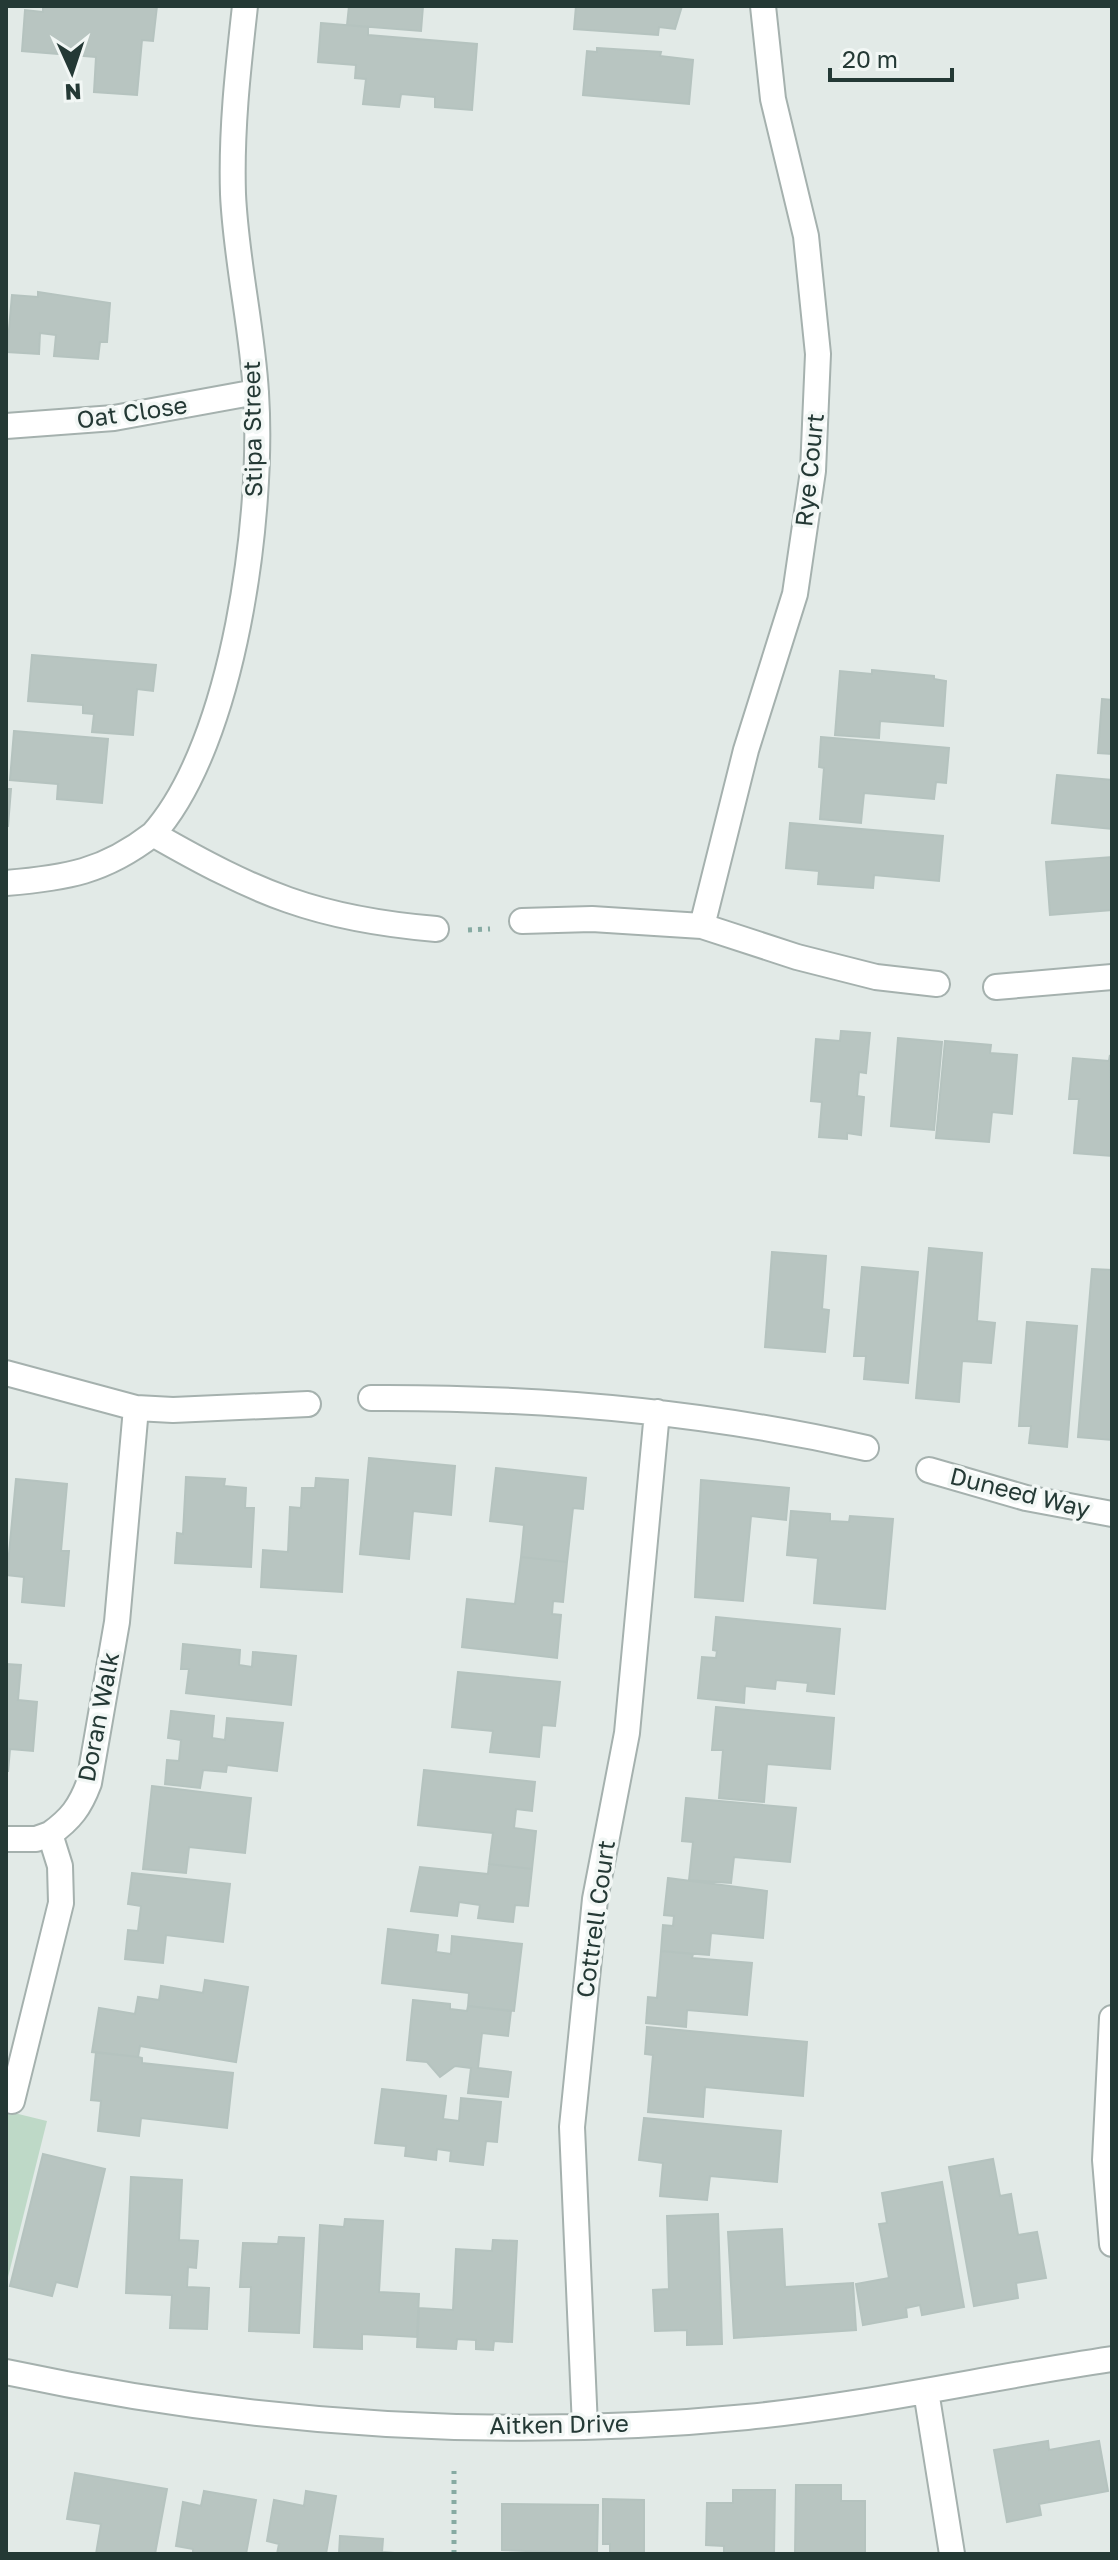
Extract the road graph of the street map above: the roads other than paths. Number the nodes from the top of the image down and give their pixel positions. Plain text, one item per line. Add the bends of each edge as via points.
1 (245, 6) edge
2 (763, 6) edge
3 (256, 392) junction
4 (6, 426) edge
5 (153, 834) junction
6 (6, 883) edge
7 (522, 921) road end
8 (702, 926) junction
9 (436, 929) road end
10 (1112, 977) edge
11 (937, 984) dead end
12 (996, 987) dead end
13 (6, 1373) edge
14 (371, 1398) dead end
15 (308, 1404) dead end
16 (136, 1408) junction
17 (657, 1412) junction
18 (866, 1448) dead end
19 (929, 1470) dead end
20 (1112, 1514) edge
21 (50, 1834) junction
22 (6, 1839) edge
23 (1112, 2018) edge
24 (12, 2101) dead end
25 (1112, 2244) edge
26 (1112, 2359) edge
27 (6, 2372) edge
28 (926, 2391) junction
29 (585, 2427) junction
30 (952, 2554) edge

1 - 3 street, Stipa Street via 233,112 233,192
2 - 8 street, Rye Court via 773,99 806,236 818,354 813,471 795,594 737,779
3 - 4 street, Oat Close via 114,418
3 - 5 street, Stipa Street via 255,516 232,651 185,787
5 - 6 street, Stipa Street via 122,858 84,872
5 - 9 street via 250,887 294,904 343,918
7 - 8 street
8 - 11 street via 876,977
10 - 12 street
13 - 16 street
14 - 17 street via 506,1399
15 - 16 street
16 - 21 street, Doran Walk via 117,1622 89,1783 81,1806
17 - 18 street via 779,1428
17 - 29 street, Cottrell Court via 627,1733 595,1899 572,2127
19 - 20 street, Duneed Way via 1026,1498
21 - 22 street
21 - 24 street via 60,1866 61,1903
23 - 25 street via 1105,2160
26 - 28 street, Aitken Drive
27 - 29 street, Aitken Drive via 194,2407 374,2424
28 - 29 street, Aitken Drive via 746,2417
28 - 30 street

